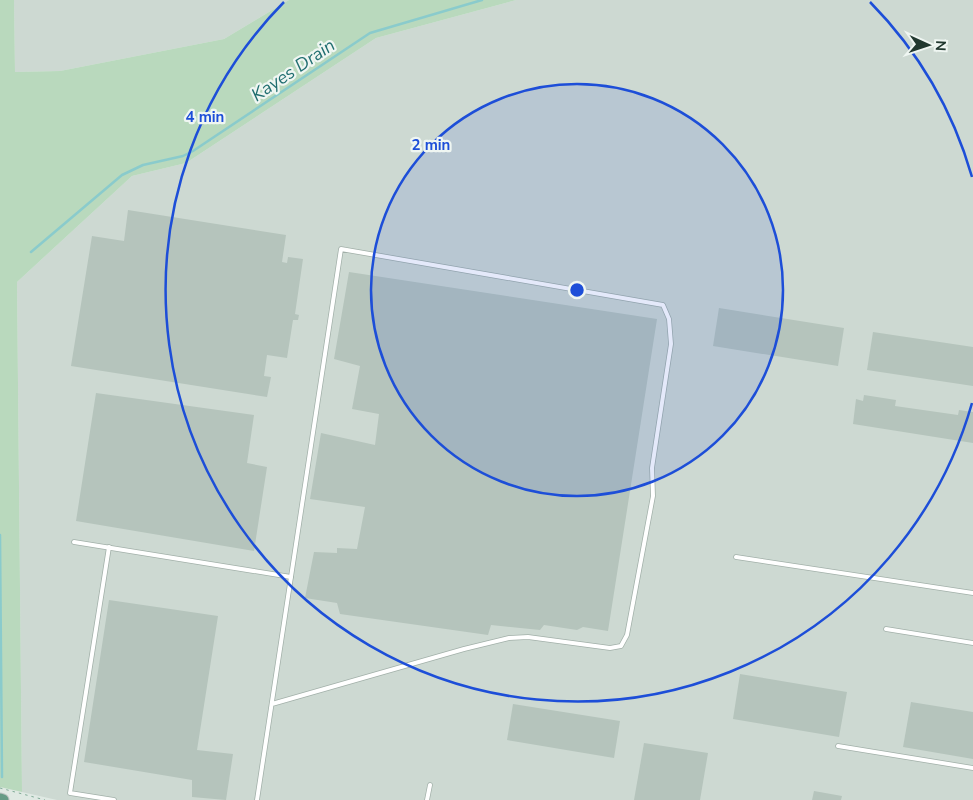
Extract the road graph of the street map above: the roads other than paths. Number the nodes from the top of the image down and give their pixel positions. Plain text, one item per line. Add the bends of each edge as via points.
1 (74, 542) dead end
2 (109, 547) junction
3 (736, 557) dead end
4 (291, 577) junction
5 (973, 593) edge
6 (886, 629) dead end
7 (973, 643) edge
8 (272, 704) junction
9 (838, 746) dead end
10 (973, 768) edge
11 (430, 785) dead end
12 (114, 800) edge
13 (257, 800) edge
14 (427, 800) edge

1 - 2 lane
2 - 4 lane
2 - 12 lane via 70,793
3 - 5 lane
4 - 8 lane
4 - 8 lane via 341,249 663,305 669,319 671,344 652,468 653,496 627,635 621,646 610,648 528,637 509,638
6 - 7 lane
8 - 13 lane
9 - 10 lane
11 - 14 lane

